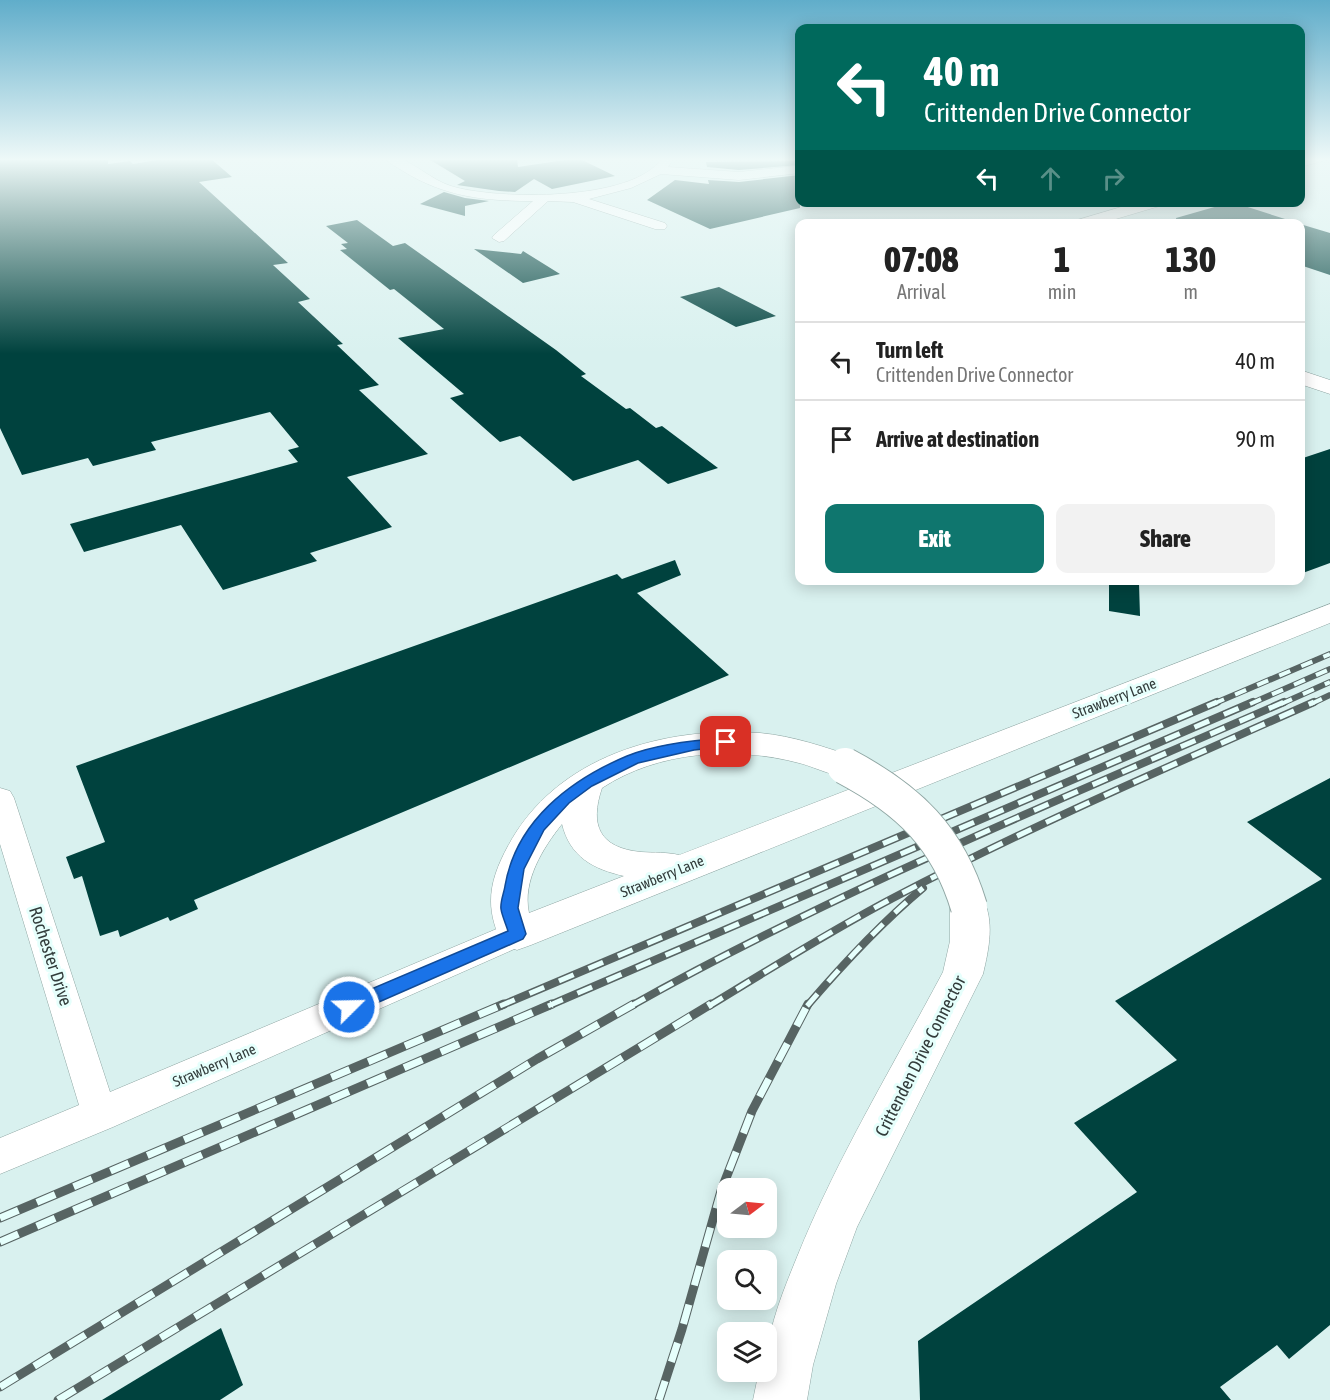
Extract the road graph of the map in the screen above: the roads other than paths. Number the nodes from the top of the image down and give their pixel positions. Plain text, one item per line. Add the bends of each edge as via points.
1 (516, 223) edge
2 (652, 223) edge
3 (660, 226) dead end
4 (500, 238) dead end
5 (1305, 378) edge
6 (1330, 388) edge
7 (1330, 613) edge
8 (587, 782) junction
9 (0, 798) edge
10 (685, 867) junction
11 (518, 934) junction
12 (100, 1115) junction
13 (0, 1156) edge
14 (780, 1400) edge

1 - 4 street
2 - 3 street
5 - 6 street
7 - 10 street, Strawberry Lane
8 - 10 street via 577,817 586,841 604,857 628,865
8 - 11 street, Crittenden Drive Connector via 564,799 539,826 522,854 509,908
8 - 14 street, Crittenden Drive Connector, bridge via 634,759 684,747 726,742 797,750 845,766 894,794 933,830 953,861 969,907 969,950 963,974 837,1217 811,1284
9 - 12 street, Rochester Drive
10 - 11 street, Strawberry Lane
11 - 12 street, Strawberry Lane
12 - 13 street, Strawberry Lane

